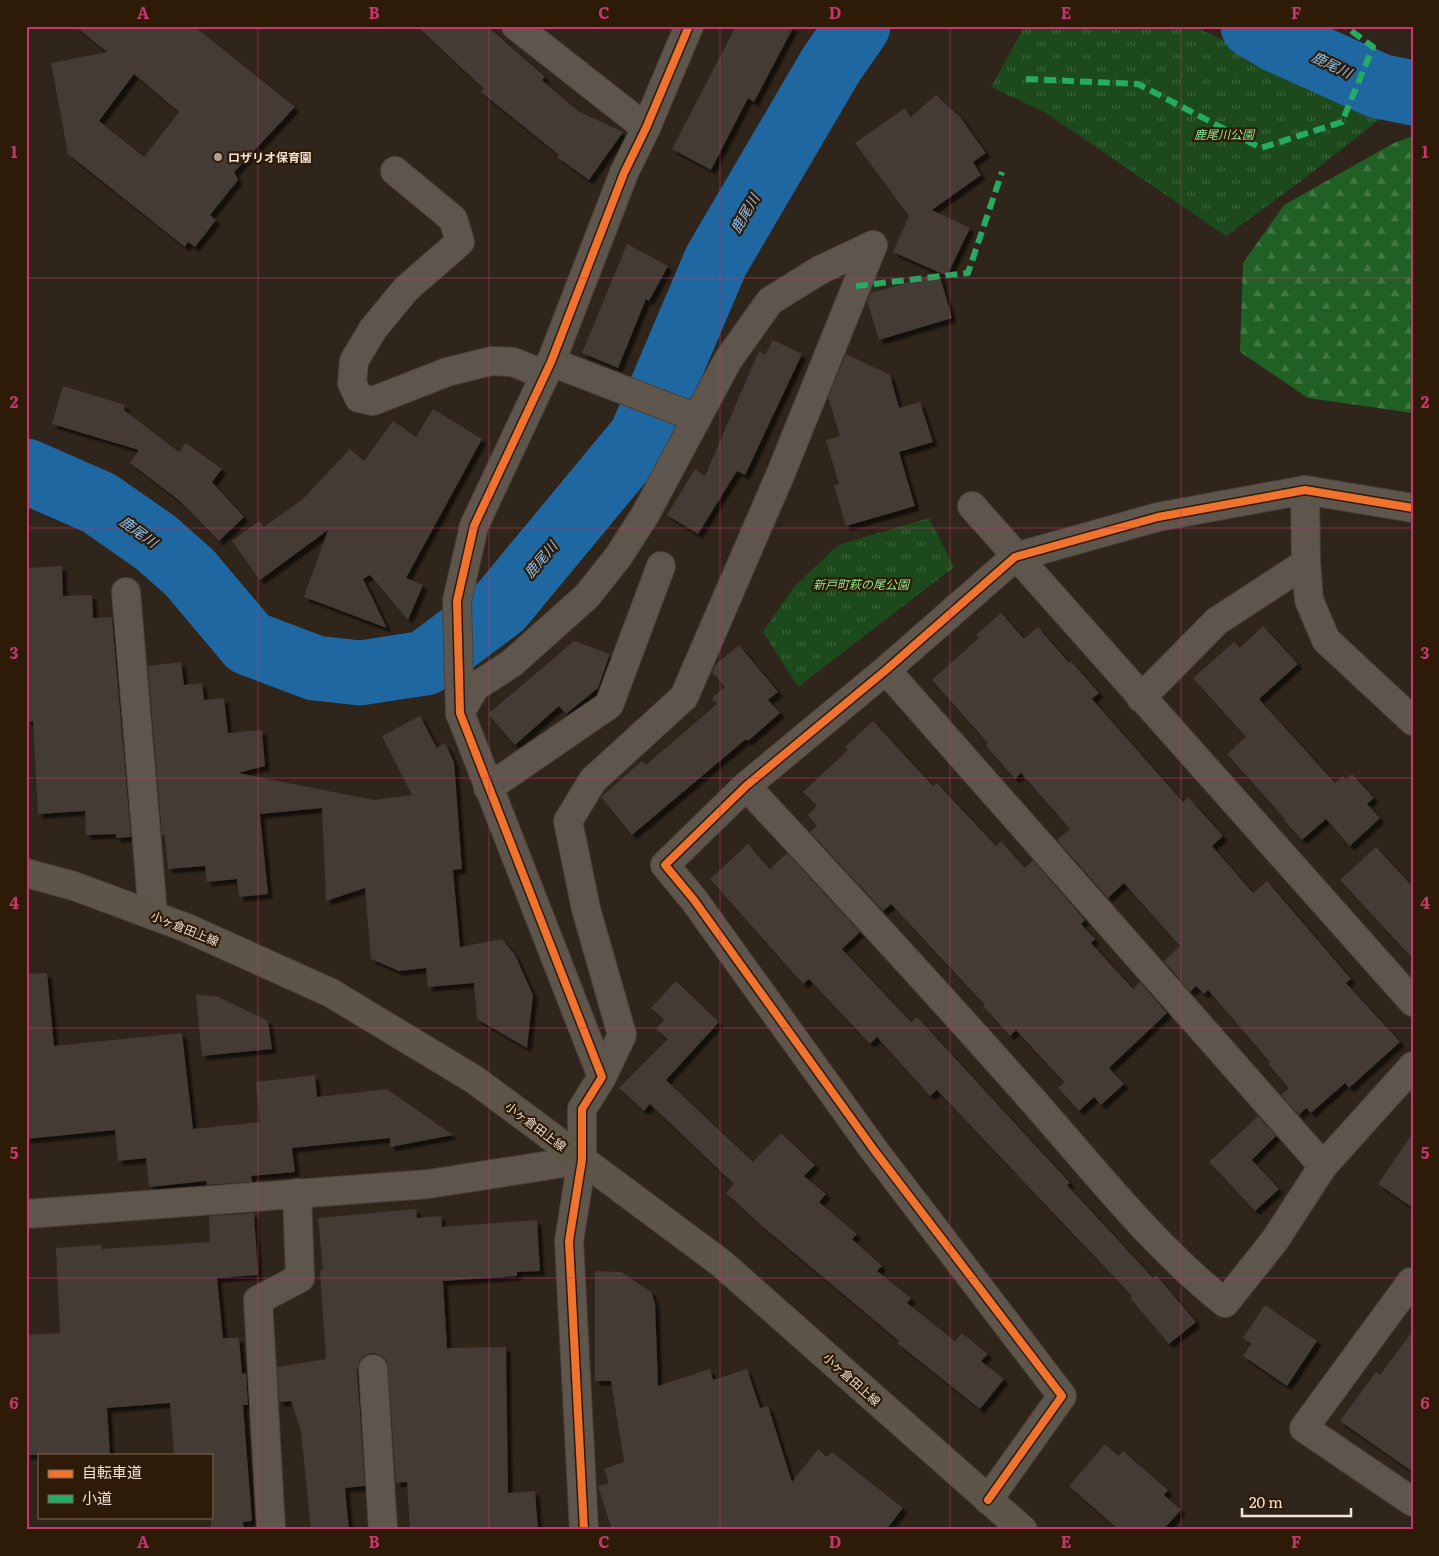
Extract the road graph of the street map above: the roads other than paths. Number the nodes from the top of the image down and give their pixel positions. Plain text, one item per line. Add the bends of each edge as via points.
1 (516, 26) edge
2 (689, 26) edge
3 (646, 128) junction
4 (396, 171) dead end
5 (548, 369) junction
6 (697, 418) junction
7 (1305, 490) junction
8 (972, 506) dead end
9 (1413, 508) edge
10 (1015, 557) junction
11 (1306, 563) junction
12 (661, 566) dead end
13 (126, 592) dead end
14 (886, 670) junction
15 (1141, 698) junction
16 (460, 712) junction
17 (1413, 721) edge
18 (746, 786) junction
19 (488, 788) junction
20 (26, 873) edge
21 (154, 915) junction
22 (1413, 1002) edge
23 (1413, 1066) edge
24 (602, 1077) junction
25 (582, 1160) junction
26 (1323, 1166) junction
27 (297, 1193) junction
28 (26, 1214) edge
29 (1413, 1284) edge
30 (373, 1369) dead end
31 (988, 1500) junction
32 (1413, 1502) edge
33 (271, 1530) edge
34 (383, 1530) edge
35 (584, 1530) edge
36 (1023, 1530) edge

1 - 3 street
2 - 3 street
3 - 5 street via 624,173
4 - 5 street via 453,219 460,242 406,289 373,329 354,362 352,383 358,398 373,401 447,372 491,361
5 - 6 street via 616,387
5 - 16 street via 474,526 457,601
6 - 16 street via 645,515 587,596 512,663 475,687
6 - 24 street via 728,360 770,301 820,270 873,245 781,473 684,697 593,780 568,821 586,909 622,1035
7 - 9 street
7 - 10 street via 1158,517
7 - 11 street
8 - 10 street
10 - 14 street
10 - 15 street
11 - 15 street via 1217,621
11 - 17 street via 1309,600 1326,640
12 - 19 street via 609,705
13 - 21 street
14 - 18 street
14 - 26 street
15 - 22 street
16 - 19 street
18 - 26 street via 933,988 1138,1220 1204,1287 1225,1303 1275,1240
18 - 31 street via 665,865 694,900 874,1150 1062,1396
19 - 24 street
20 - 21 main road, 小ヶ倉田上線 via 74,886
21 - 25 main road, 小ヶ倉田上線 via 330,993 475,1080
23 - 26 street
24 - 25 street via 582,1109
25 - 27 street via 429,1184
25 - 31 main road, 小ヶ倉田上線 via 721,1263
25 - 35 street via 569,1241
27 - 28 street
27 - 33 street via 300,1278 258,1300
29 - 32 street via 1410,1282 1304,1428
30 - 34 street
31 - 36 main road, 小ヶ倉田上線

